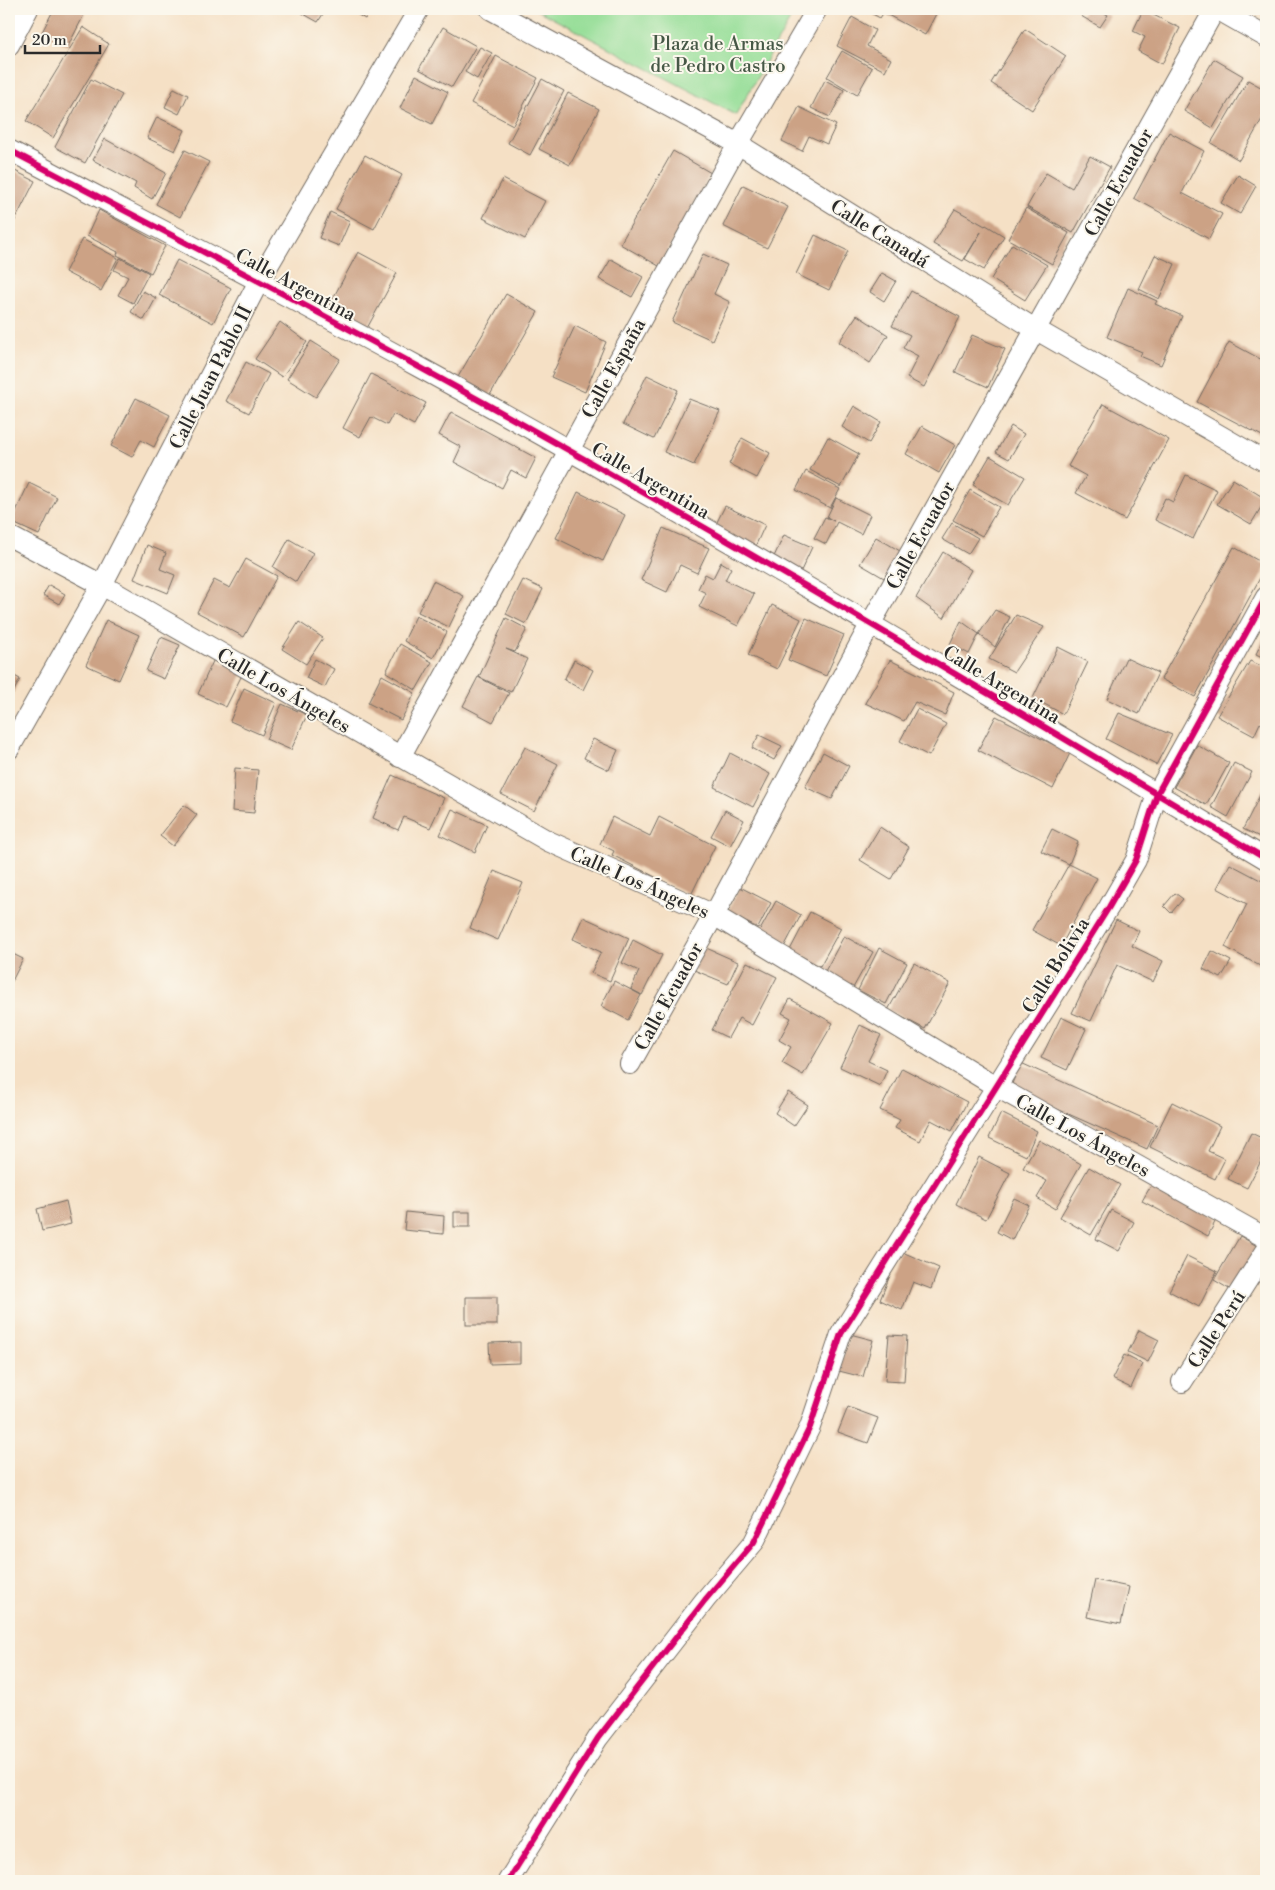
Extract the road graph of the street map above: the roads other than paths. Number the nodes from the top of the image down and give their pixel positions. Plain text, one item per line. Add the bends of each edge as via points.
1 (28, 9) edge
2 (419, 9) edge
3 (490, 9) edge
4 (816, 9) edge
5 (1216, 9) edge
6 (1266, 37) edge
7 (9, 45) edge
8 (738, 144) junction
9 (9, 150) edge
10 (259, 281) junction
11 (1035, 329) junction
12 (568, 450) junction
13 (1266, 462) edge
14 (9, 536) edge
15 (102, 585) junction
16 (1266, 597) edge
17 (871, 623) junction
18 (9, 749) edge
19 (400, 757) junction
20 (1156, 794) junction
21 (1266, 859) edge
22 (714, 915) junction
23 (630, 1064) dead end
24 (997, 1087) junction
25 (1266, 1238) edge
26 (1266, 1251) edge
27 (1182, 1382) dead end
28 (508, 1881) edge

1 - 7 street
2 - 10 street, Calle Juan Pablo II
3 - 8 street, Calle Canadá
4 - 8 street, Calle España
5 - 6 street
5 - 11 street, Calle Ecuador
8 - 11 street, Calle Canadá
8 - 12 street, Calle España
9 - 10 street, Calle Argentina
10 - 12 street, Calle Argentina
10 - 15 street, Calle Juan Pablo II
11 - 13 street, Calle Canadá
11 - 17 street, Calle Ecuador
12 - 17 street, Calle Argentina
12 - 19 street, Calle España
14 - 15 street, Calle Los Ángeles
15 - 18 street, Calle Juan Pablo II
15 - 19 street, Calle Los Ángeles
16 - 20 street, Calle Bolivia
17 - 20 street, Calle Argentina
17 - 22 street, Calle Ecuador
19 - 22 street, Calle Los Ángeles via 548,841
20 - 21 street, Calle Argentina
20 - 24 street, Calle Bolivia via 1136,860
22 - 23 street, Calle Ecuador
22 - 24 street, Calle Los Ángeles
24 - 25 street, Calle Los Ángeles
24 - 28 street, Calle Bolivia via 840,1334 810,1427 754,1542 598,1738
26 - 27 street, Calle Perú

